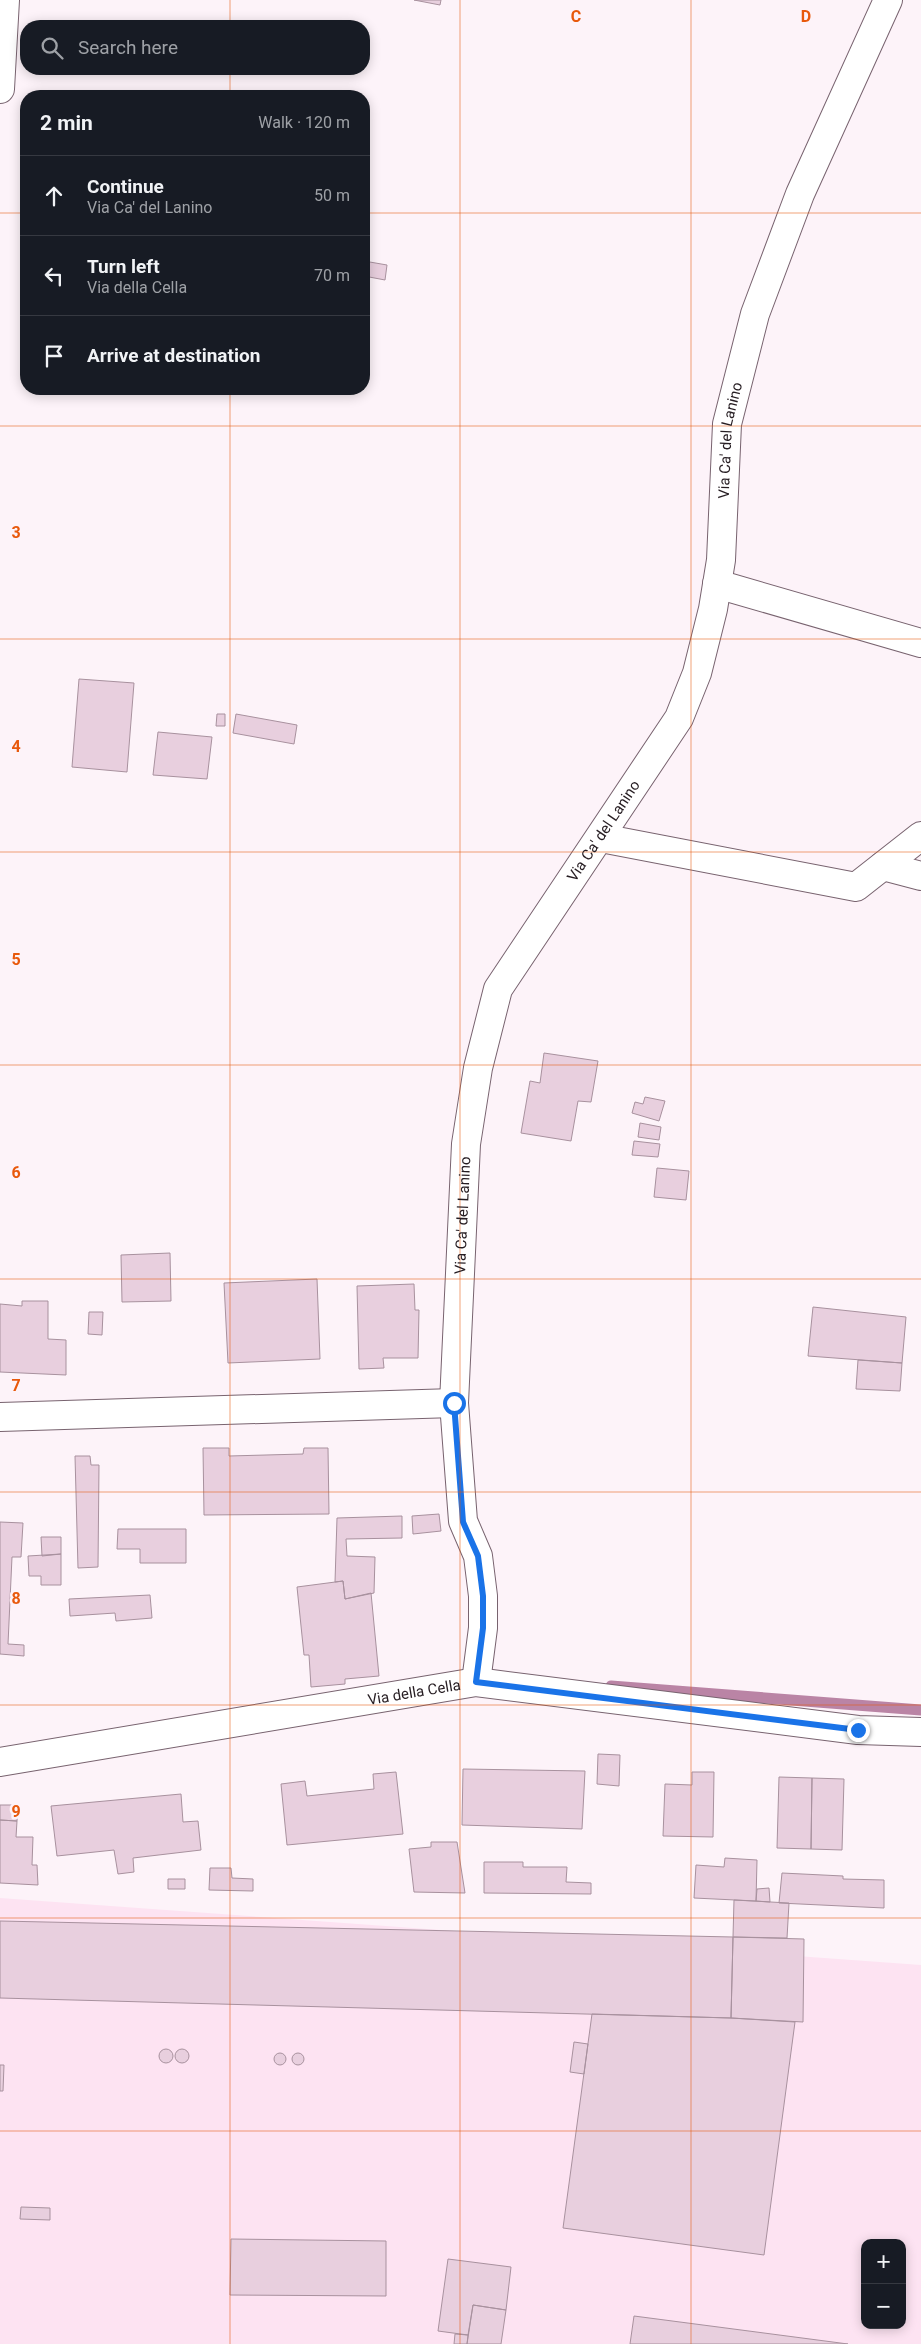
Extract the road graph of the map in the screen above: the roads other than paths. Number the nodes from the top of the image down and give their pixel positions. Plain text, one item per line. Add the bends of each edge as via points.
1 (5, 0) edge
2 (888, 0) edge
3 (0, 89) edge
4 (717, 584) junction
5 (921, 643) edge
6 (921, 836) edge
7 (601, 838) junction
8 (884, 866) junction
9 (921, 876) edge
10 (454, 1403) junction
11 (0, 1417) edge
12 (476, 1682) junction
13 (921, 1732) edge
14 (0, 1762) edge

1 - 3 street
2 - 4 street, Via Ca' del Lanino via 800,194 755,314 727,424
4 - 5 street
4 - 7 street, Via Ca' del Lanino via 697,673 679,718
6 - 8 street
7 - 8 street via 856,887
7 - 10 street, Via Ca' del Lanino via 498,989 478,1068 466,1144
8 - 9 street
10 - 11 street
10 - 12 street, Via Ca' del Lanino via 463,1522 478,1556 483,1596 483,1628
12 - 13 street, Via della Cella via 858,1730
12 - 14 street, Via della Cella

